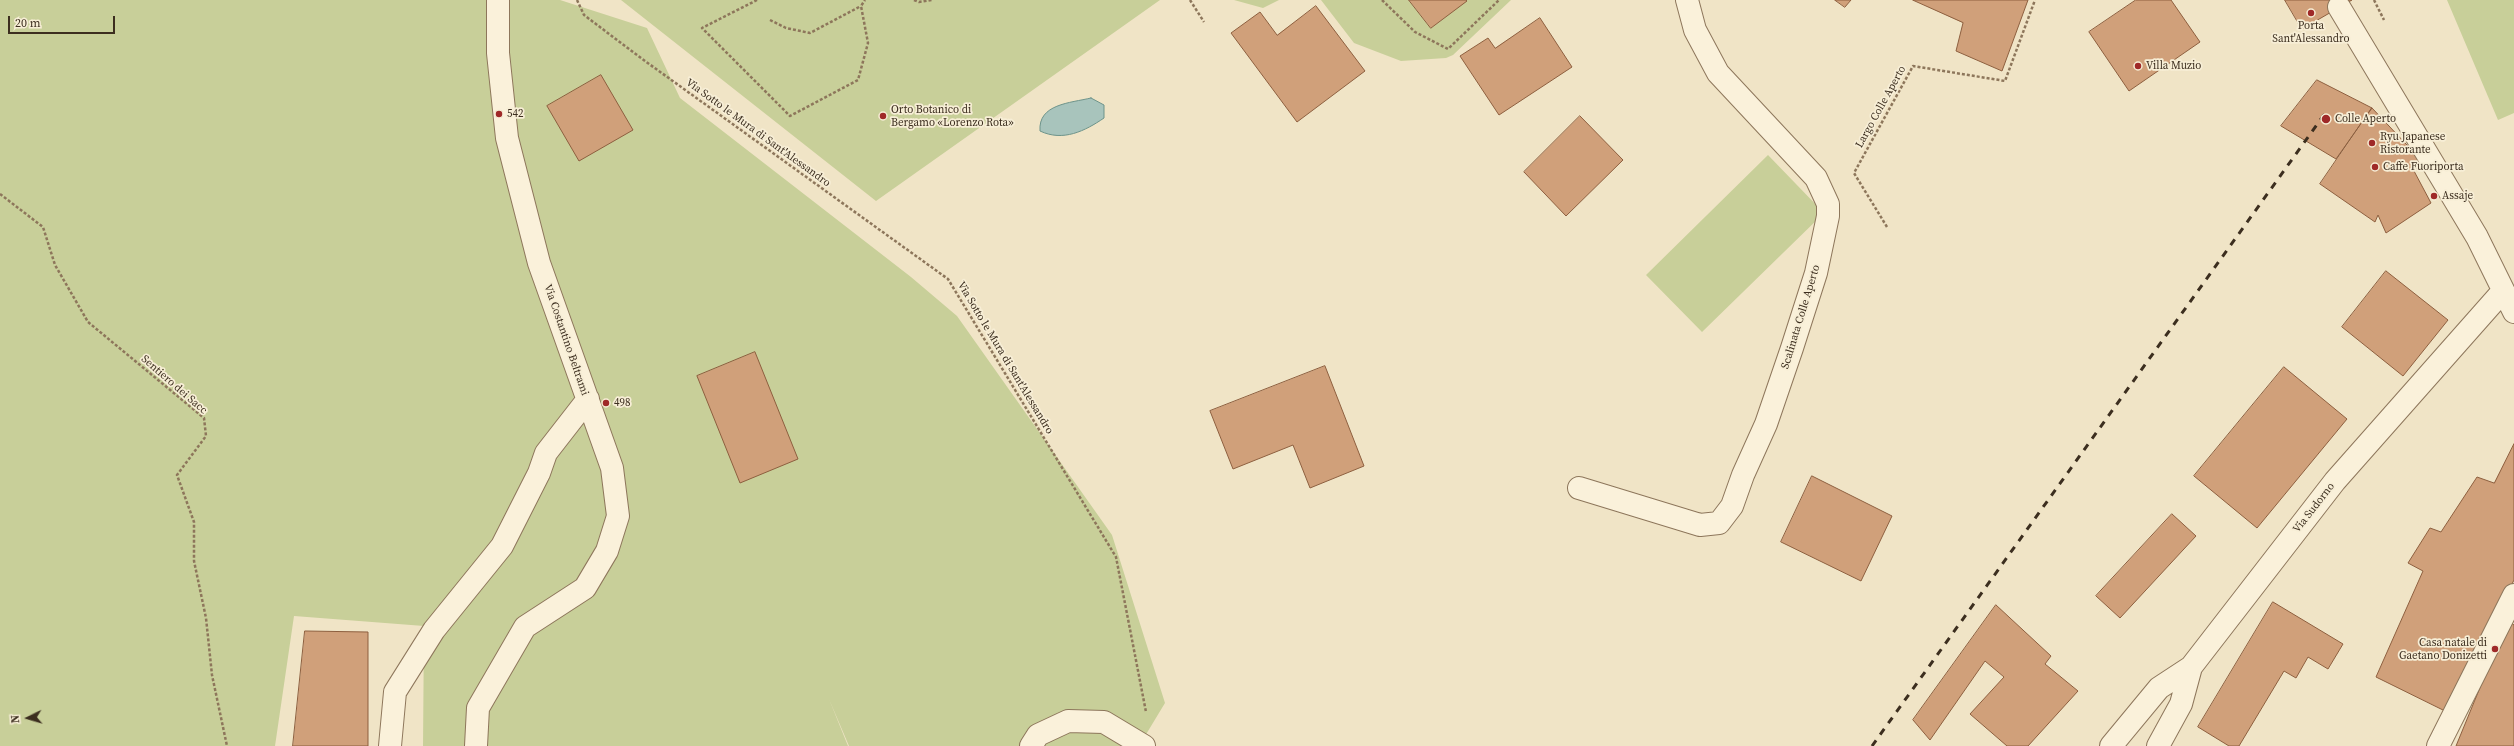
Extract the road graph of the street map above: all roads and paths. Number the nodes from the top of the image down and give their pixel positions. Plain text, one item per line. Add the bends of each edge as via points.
1 (498, 0) edge
2 (577, 0) edge
3 (757, 0) edge
4 (865, 0) edge
5 (914, 0) edge
6 (932, 0) edge
7 (1190, 0) edge
8 (1382, 0) edge
9 (1499, 0) edge
10 (1687, 0) edge
11 (2035, 0) edge
12 (861, 6) junction
13 (2339, 8) dead end
14 (770, 20) dead end
15 (1204, 22) dead end
16 (0, 194) edge
17 (1888, 227) dead end
18 (2503, 291) junction
19 (2514, 312) edge
20 (588, 399) junction
21 (1579, 488) dead end
22 (2514, 595) edge
23 (2190, 667) junction
24 (1143, 745) edge
25 (227, 746) edge
26 (390, 746) edge
27 (476, 746) edge
28 (1031, 746) edge
29 (2111, 746) edge
30 (2158, 746) edge
31 (2438, 746) edge

1 - 20 street, Via Costantino Beltrami via 498,53 507,138 539,263
2 - 24 path, Via Sotto le Mura di Sant'Alessandro via 584,15 645,61 948,279 1116,557 1147,712
3 - 12 path via 702,28 790,116 858,80 868,43
4 - 12 path
5 - 6 path
7 - 15 path
8 - 9 path via 1415,32 1448,49
10 - 21 street, Scalinata Colle Aperto via 1695,30 1718,74 1816,178 1828,204 1828,216 1816,273 1766,424 1732,506 1719,523 1700,525
11 - 17 path, Largo Colle Aperto via 2005,81 1913,66 1854,173
12 - 14 path via 810,33 786,28
13 - 18 street via 2477,237
16 - 25 path, Sentiero dei Sacc via 43,227 55,265 88,322 204,418 206,436 177,475 194,522 194,561 206,618 212,675
18 - 19 street
18 - 23 street, Via Sudorno via 2335,480
20 - 26 street, Via Costantino Beltrami via 546,453 539,473 502,546 434,630 395,692
20 - 27 street via 612,468 618,516 607,550 585,588 525,627 478,708
22 - 31 street
23 - 29 street via 2159,688
23 - 30 street, Via Sudorno via 2181,704
24 - 28 street via 1104,722 1068,721 1038,735

